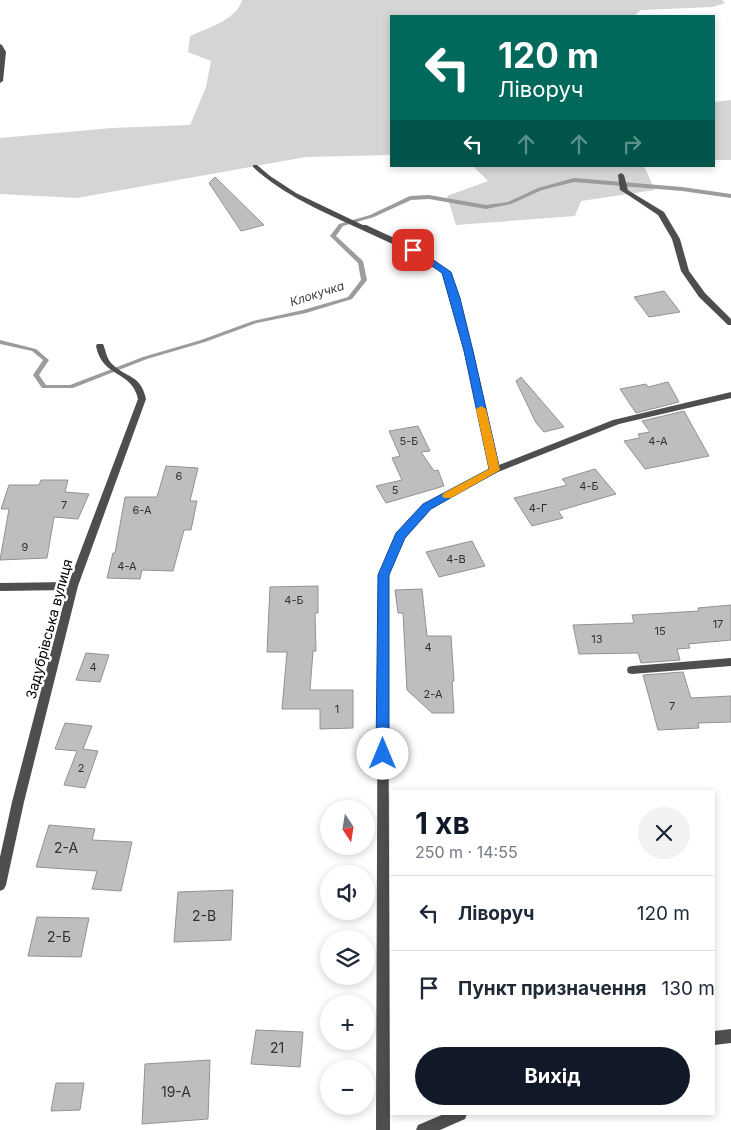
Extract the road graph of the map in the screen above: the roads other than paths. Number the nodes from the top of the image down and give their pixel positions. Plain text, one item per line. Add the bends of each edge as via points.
1 (0, 46) edge
2 (0, 81) edge
3 (255, 166) dead end
4 (622, 182) dead end
5 (731, 323) edge
6 (100, 346) dead end
7 (731, 395) edge
8 (495, 470) junction
9 (72, 586) junction
10 (0, 587) edge
11 (731, 662) edge
12 (632, 670) dead end
13 (0, 885) edge
14 (731, 1036) edge
15 (715, 1038) edge
16 (458, 1115) edge
17 (383, 1130) edge
18 (423, 1130) edge

1 - 2 street via 3,52
3 - 8 street via 286,191 413,250 446,272 469,351
4 - 5 street via 661,214 676,239 685,271 702,295
6 - 9 street, Задубрівська вулиця via 101,356 109,366 138,387 142,399
7 - 8 street via 616,422
8 - 17 street via 427,507 400,536 384,575
9 - 10 street
9 - 13 street, Задубрівська вулиця
11 - 12 street
14 - 15 street
16 - 18 street

